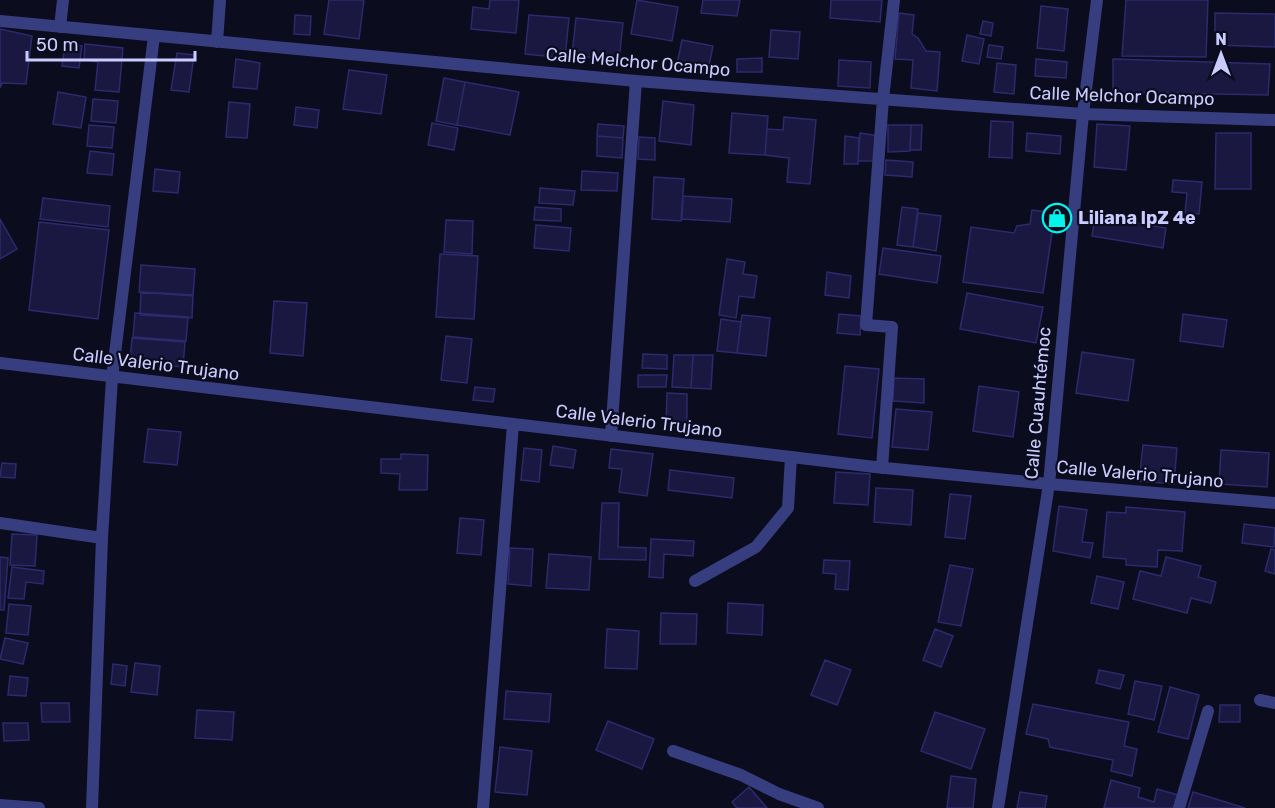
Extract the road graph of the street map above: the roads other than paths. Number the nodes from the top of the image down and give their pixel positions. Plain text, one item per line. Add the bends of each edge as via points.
1 (63, 0) edge
2 (220, 0) edge
3 (894, 0) edge
4 (1097, 0) edge
5 (0, 21) edge
6 (60, 27) junction
7 (154, 36) junction
8 (217, 42) junction
9 (636, 81) junction
10 (883, 99) junction
11 (1083, 114) junction
12 (1275, 120) edge
13 (0, 363) edge
14 (112, 378) junction
15 (513, 424) junction
16 (611, 436) junction
17 (791, 457) junction
18 (882, 468) junction
19 (1049, 484) junction
20 (1275, 503) edge
21 (0, 523) edge
22 (102, 538) junction
23 (694, 581) dead end
24 (1260, 700) dead end
25 (1275, 703) edge
26 (1208, 711) dead end
27 (673, 751) dead end
28 (0, 805) edge
29 (39, 808) edge
30 (92, 808) edge
31 (483, 808) edge
32 (818, 808) edge
33 (998, 808) edge
34 (1179, 808) edge

1 - 6 street
2 - 8 street
3 - 10 street
4 - 11 street, Calle Cuauhtémoc
5 - 6 street, Calle Melchor Ocampo
6 - 7 street, Calle Melchor Ocampo
7 - 8 street, Calle Melchor Ocampo
7 - 14 street
8 - 9 street, Calle Melchor Ocampo
9 - 10 street, Calle Melchor Ocampo
9 - 16 street
10 - 11 street, Calle Melchor Ocampo
10 - 18 street via 866,325 892,327
11 - 12 street, Calle Melchor Ocampo
11 - 19 street, Calle Cuauhtémoc
13 - 14 street, Calle Valerio Trujano
14 - 15 street, Calle Valerio Trujano
14 - 22 street
15 - 16 street, Calle Valerio Trujano
15 - 31 street
16 - 17 street, Calle Valerio Trujano
17 - 18 street, Calle Valerio Trujano
17 - 23 street via 788,508 756,547
18 - 19 street, Calle Valerio Trujano
19 - 20 street, Calle Valerio Trujano
19 - 33 street, Calle Cuauhtémoc
21 - 22 street
22 - 30 street
24 - 25 street
26 - 34 street
27 - 32 street
28 - 29 street

